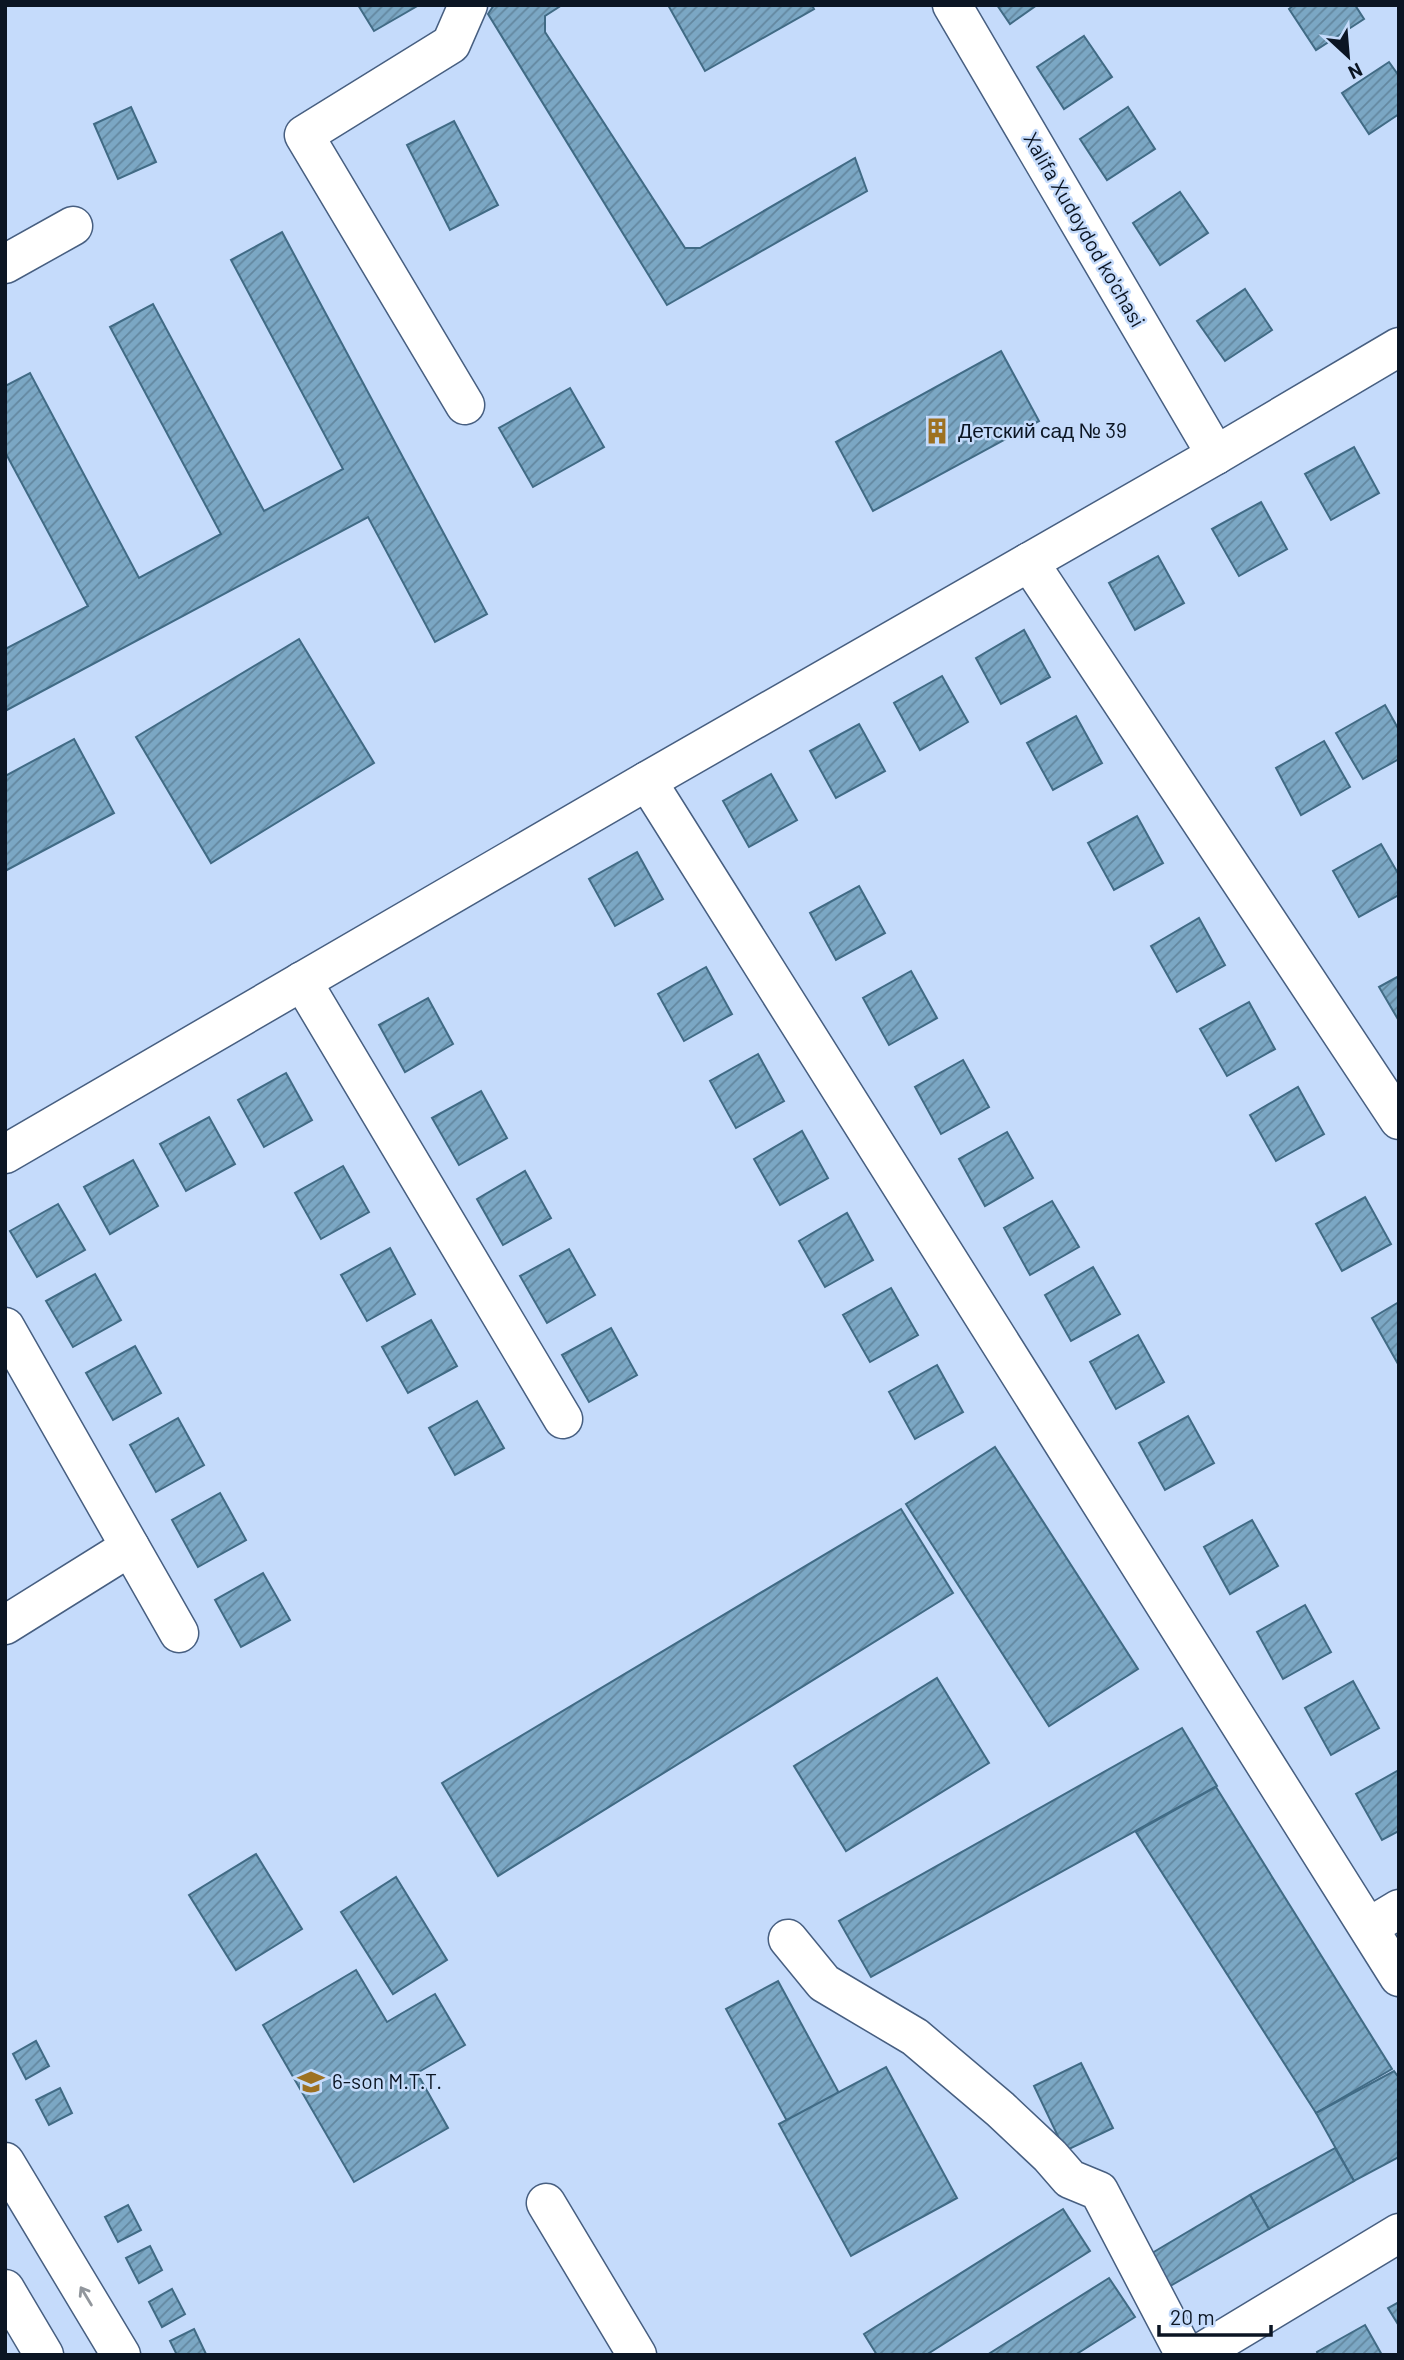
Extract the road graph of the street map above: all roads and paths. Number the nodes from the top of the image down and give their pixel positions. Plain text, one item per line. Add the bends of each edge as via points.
1 (467, 5) edge
2 (952, 5) edge
3 (73, 226) dead end
4 (5, 264) edge
5 (1399, 347) edge
6 (465, 405) dead end
7 (1216, 455) junction
8 (1029, 562) junction
9 (647, 781) junction
10 (302, 981) junction
11 (1399, 1120) edge
12 (5, 1154) edge
13 (5, 1327) edge
14 (563, 1419) dead end
15 (130, 1546) junction
16 (5, 1625) edge
17 (179, 1633) dead end
18 (1384, 1918) edge
19 (788, 1939) dead end
20 (1399, 1977) edge
21 (5, 2162) edge
22 (546, 2203) dead end
23 (1399, 2233) edge
24 (5, 2289) edge
25 (44, 2355) edge
26 (121, 2355) edge
27 (637, 2355) edge
28 (1185, 2355) edge
29 (1197, 2355) edge

1 - 6 street via 451,44 304,135
2 - 7 street, Xalifa Xudoydod ko'chasi
3 - 4 street
5 - 7 street
7 - 8 street
8 - 9 street
8 - 11 street
9 - 10 street
9 - 18 street
10 - 12 street
10 - 14 street
13 - 15 street
15 - 16 street
15 - 17 street
18 - 20 street
19 - 28 street via 824,1983 915,2037 1000,2109 1070,2179 1099,2191
26 -> 21 street
22 - 27 street
23 - 29 street
24 - 25 street

